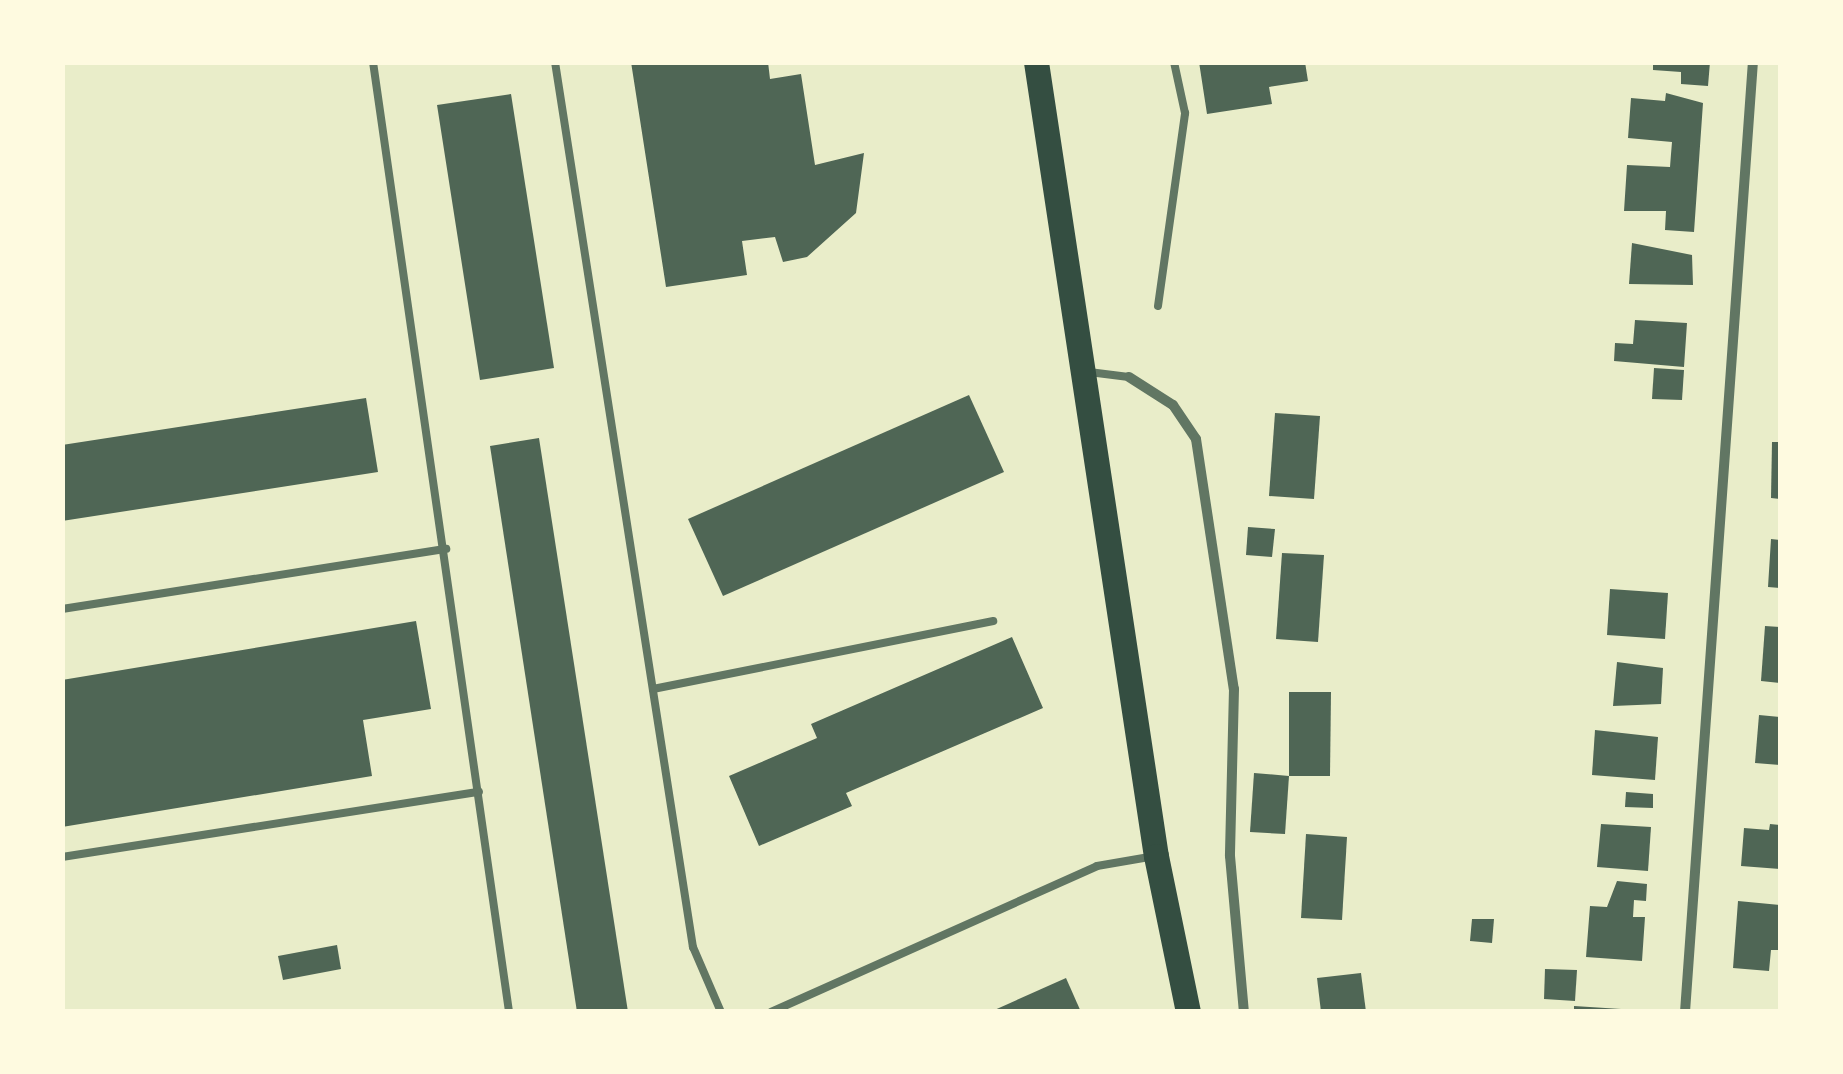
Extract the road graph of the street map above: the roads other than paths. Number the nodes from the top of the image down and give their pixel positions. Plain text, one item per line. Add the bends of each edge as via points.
1 (373, 62) edge
2 (555, 62) edge
3 (1036, 62) edge
4 (1174, 62) edge
5 (1752, 62) edge
6 (1158, 306) dead end
7 (1082, 372) junction
8 (1129, 378) joint
9 (446, 549) junction
10 (62, 608) edge
11 (993, 621) dead end
12 (653, 689) junction
13 (479, 792) junction
14 (62, 856) edge
15 (1156, 856) junction
16 (509, 1012) edge
17 (721, 1012) edge
18 (771, 1012) edge
19 (1188, 1012) edge
20 (1244, 1012) edge
21 (1685, 1012) edge

1 - 9 lane
2 - 12 lane
3 - 7 main road
4 - 6 lane via 1185,113
5 - 21 street
7 - 8 lane
7 - 15 main road
8 - 20 street via 1173,404 1196,440 1234,690 1230,856
9 - 10 lane
9 - 13 lane
11 - 12 lane
12 - 17 lane via 693,947
13 - 14 lane
13 - 16 lane
15 - 18 lane via 1097,866
15 - 19 main road

